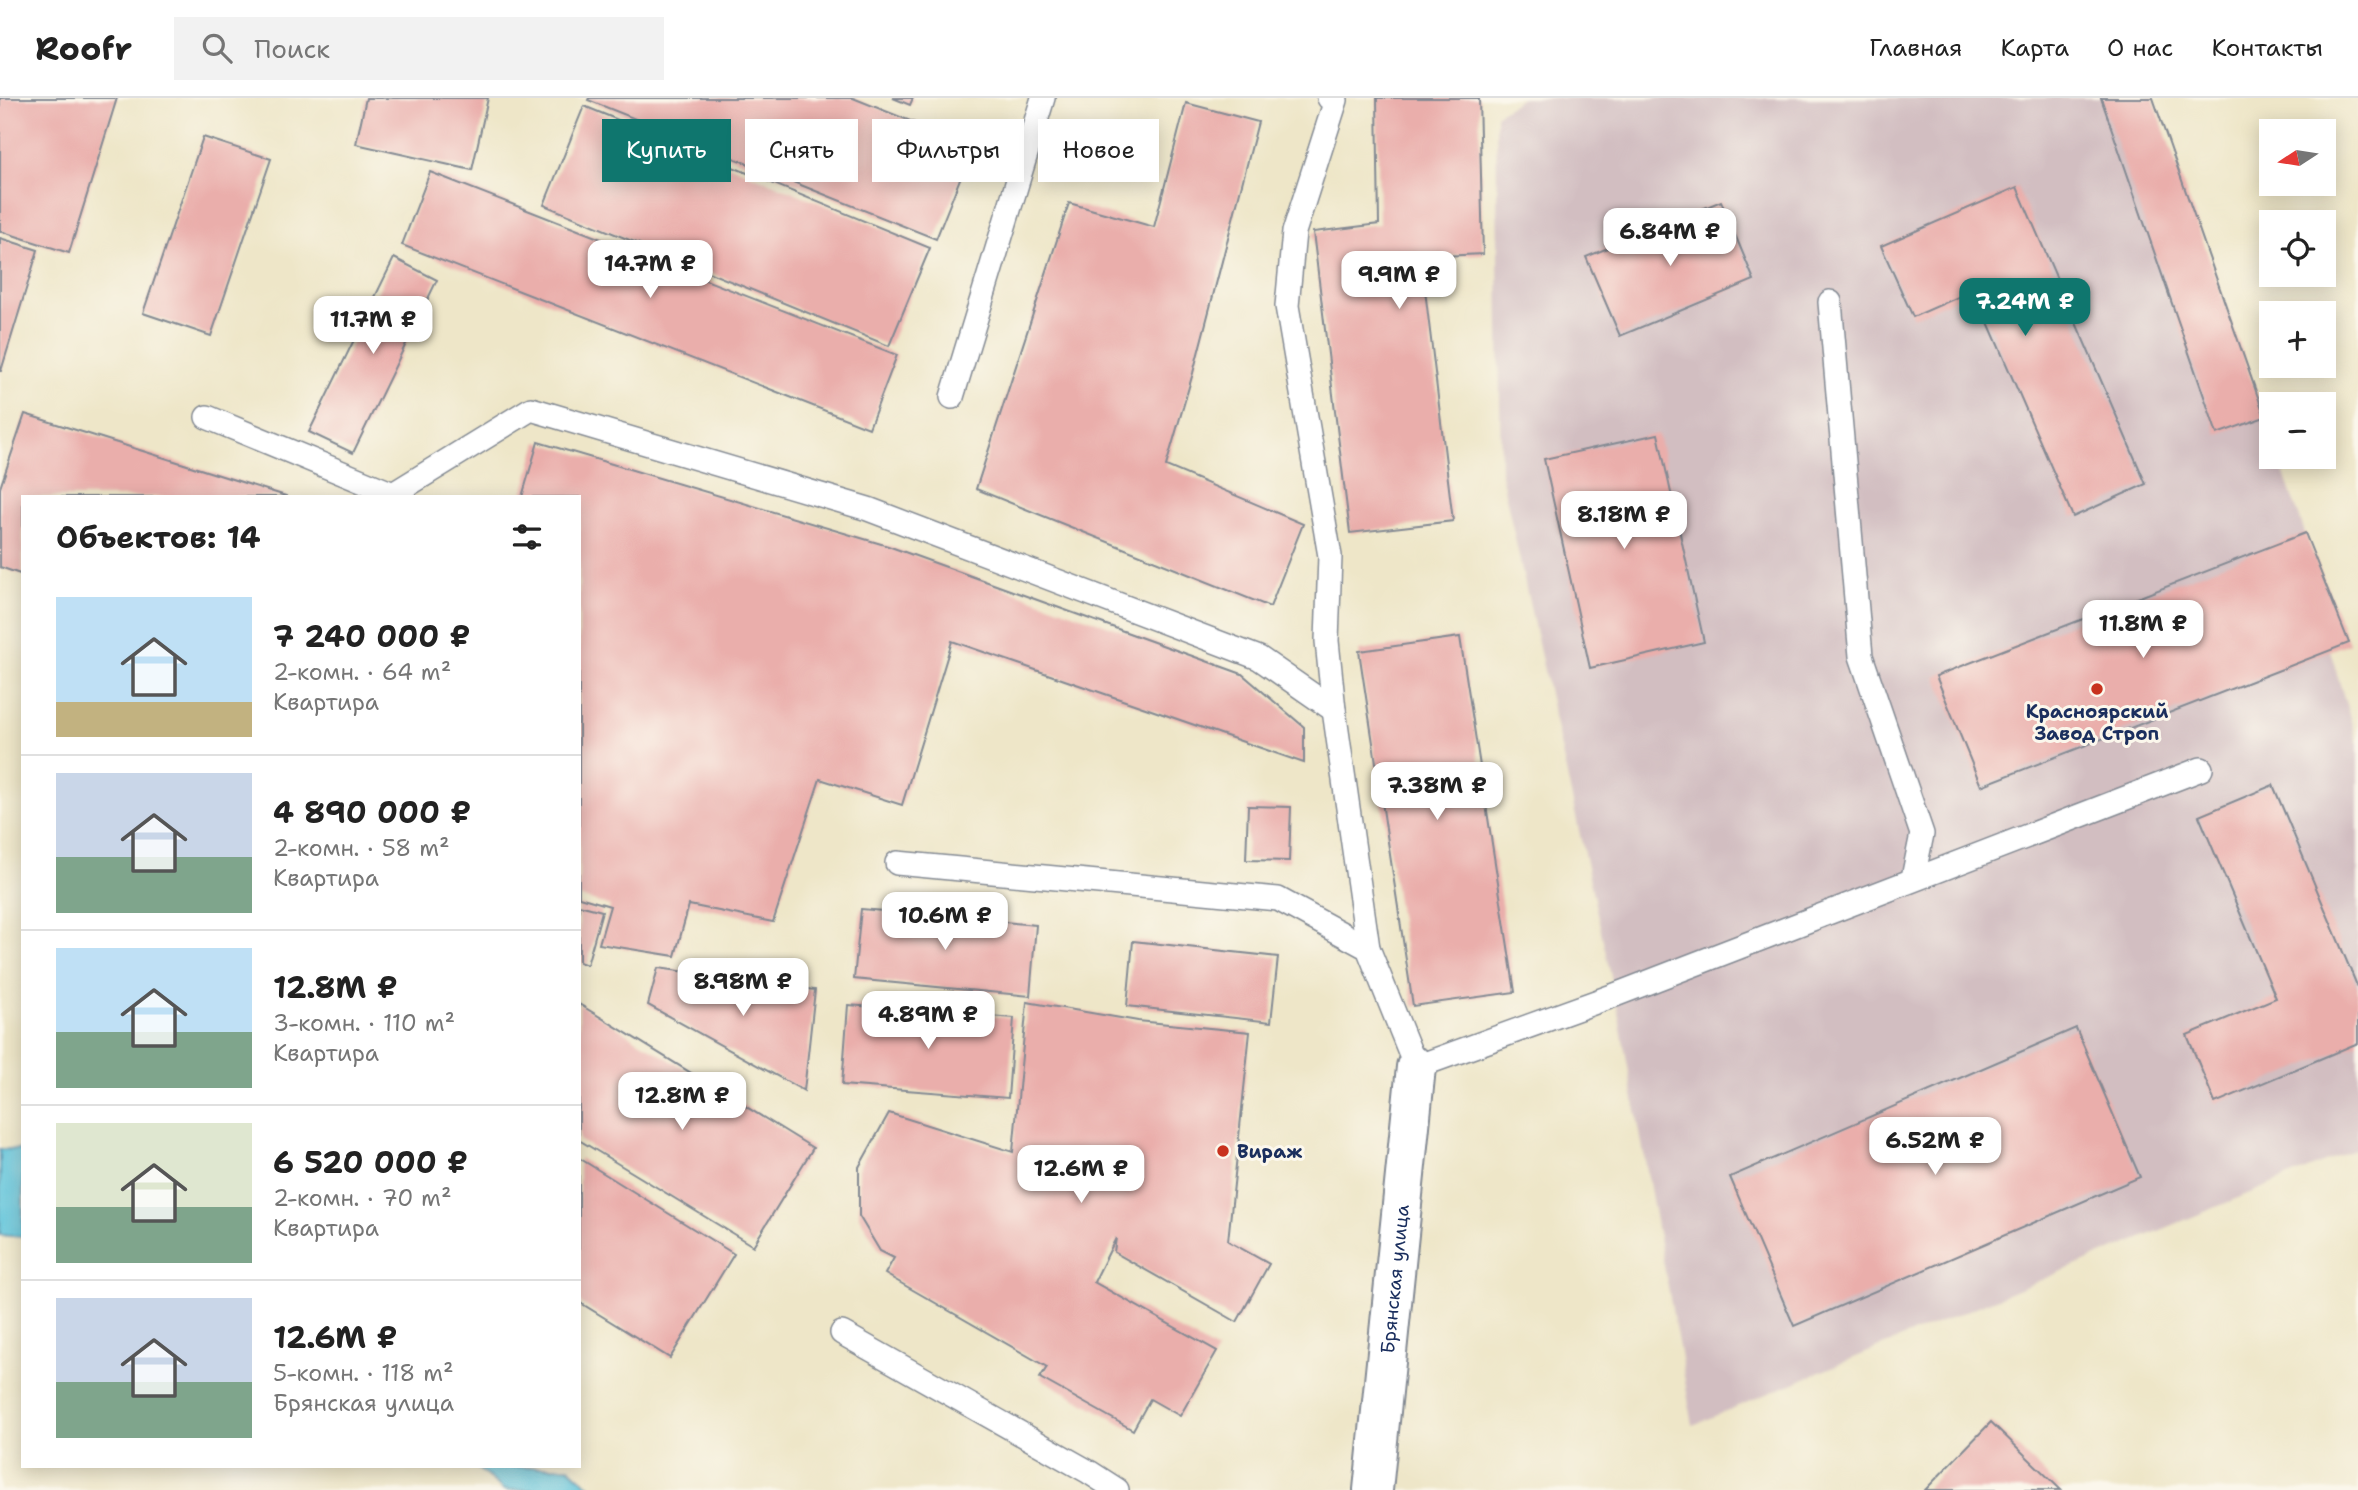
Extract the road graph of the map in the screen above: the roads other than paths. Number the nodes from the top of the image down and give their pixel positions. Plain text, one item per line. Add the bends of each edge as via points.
1 (1043, 98) edge
2 (1335, 99) edge
3 (1830, 302) dead end
4 (952, 397) dead end
5 (207, 416) dead end
6 (1334, 710) junction
7 (2201, 769) dead end
8 (897, 863) dead end
9 (1913, 878) junction
10 (1368, 948) junction
11 (1416, 1067) junction
12 (842, 1333) dead end
13 (1117, 1490) edge
14 (1373, 1490) edge

1 - 4 lane
2 - 6 lane via 1294,232 1287,306 1330,556 1327,641
3 - 9 lane via 1861,656 1922,834
5 - 6 lane via 393,494 531,408 868,509 1259,658
6 - 10 lane
7 - 9 lane
8 - 10 lane via 1278,899
9 - 11 lane
10 - 11 lane
11 - 14 street, Брянская улица
12 - 13 lane

